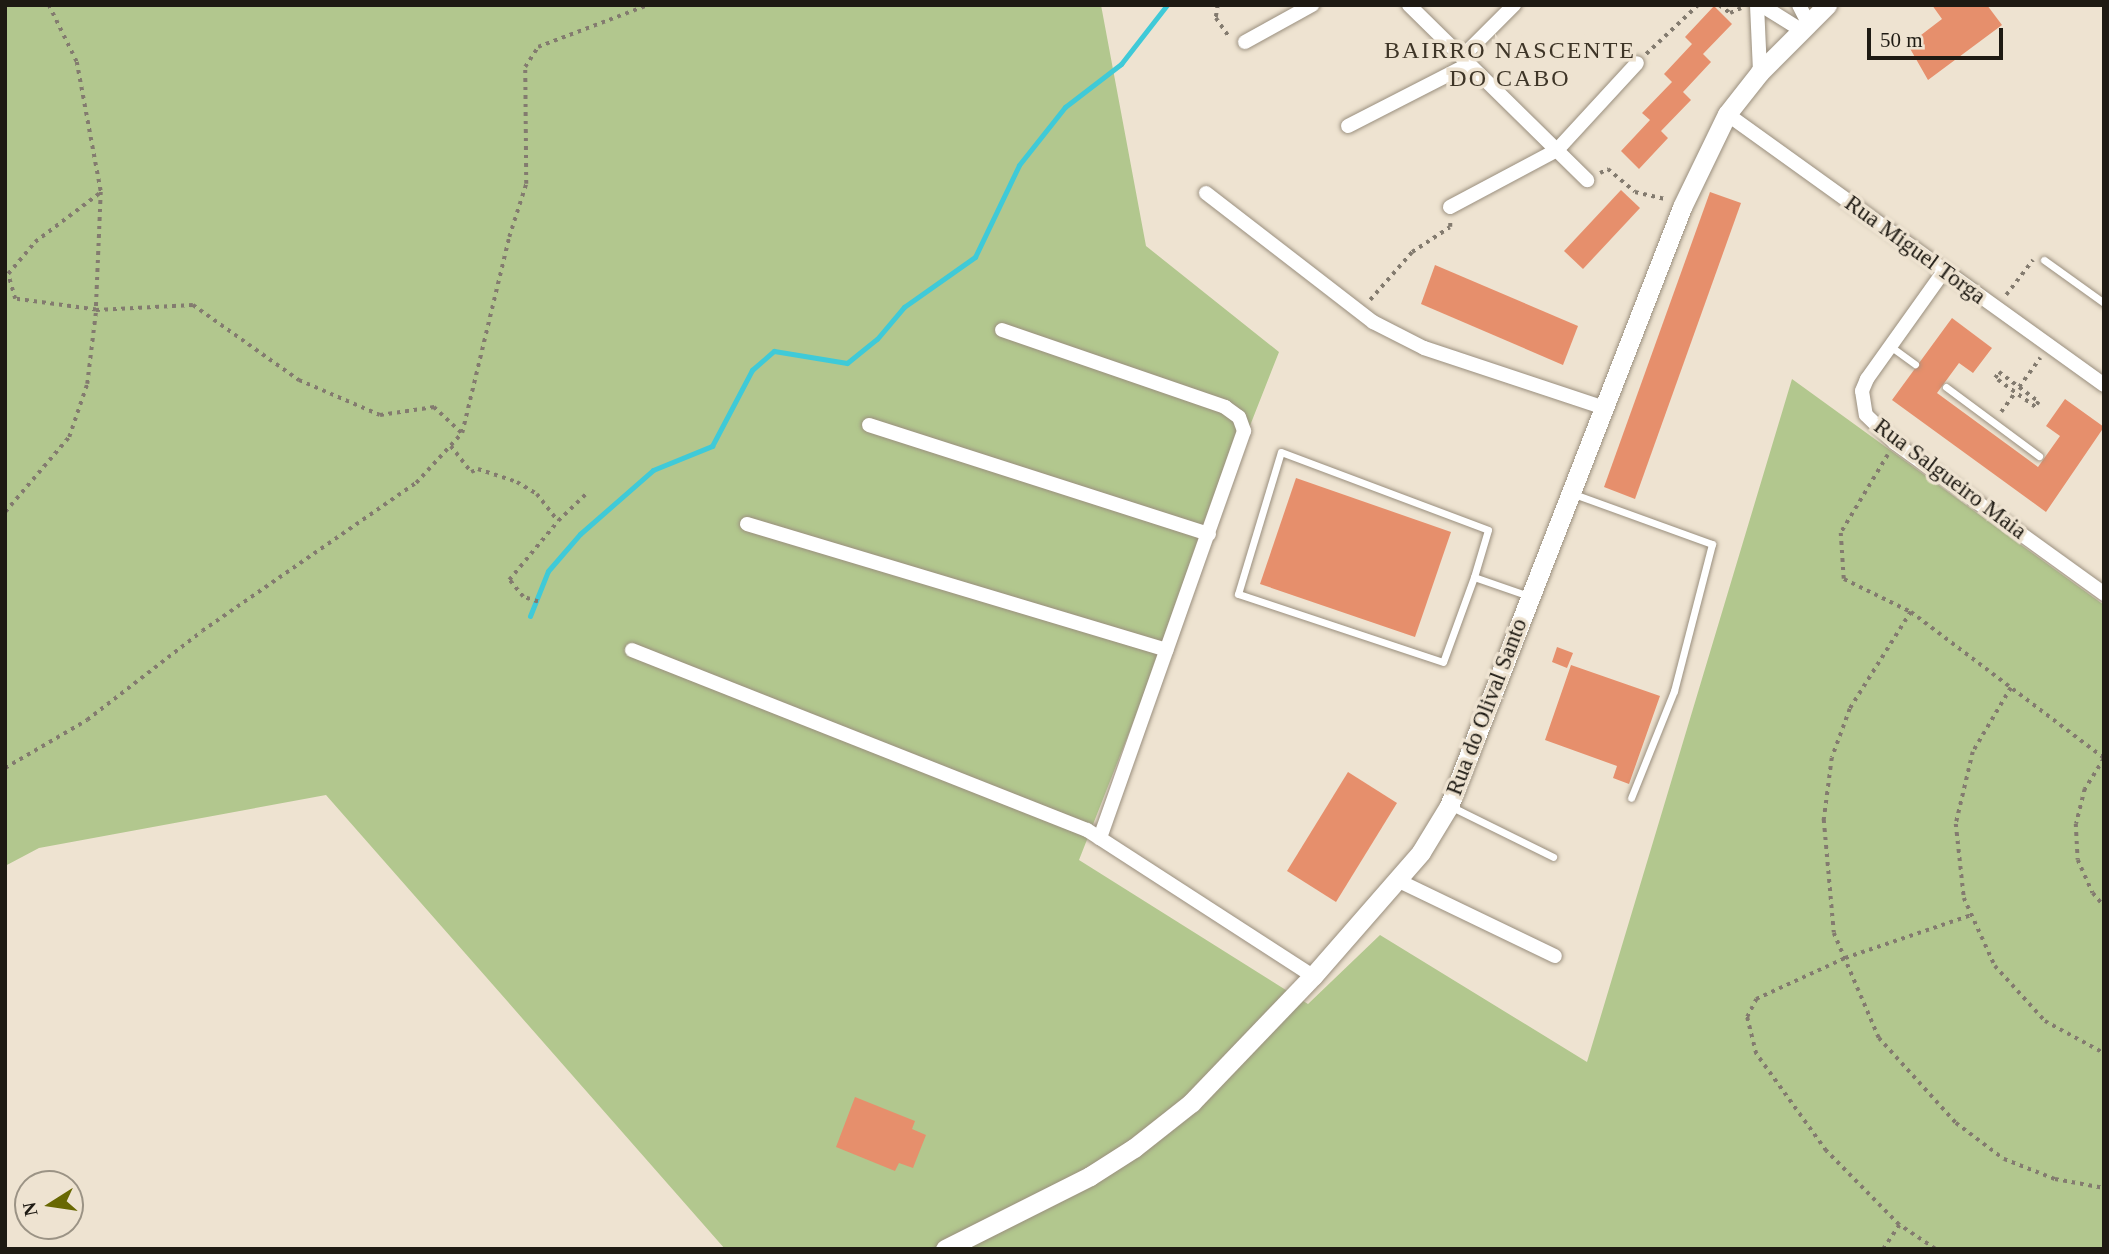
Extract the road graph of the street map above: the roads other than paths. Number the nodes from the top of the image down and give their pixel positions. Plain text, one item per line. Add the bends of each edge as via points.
1 (1312, 5) edge
2 (1409, 5) edge
3 (1514, 5) edge
4 (1759, 5) edge
5 (1799, 5) edge
6 (1827, 5) edge
7 (1805, 27) junction
8 (1245, 42) road end
9 (1466, 61) junction
10 (1637, 63) road end
11 (1760, 72) junction
12 (1727, 114) junction
13 (1348, 126) dead end
14 (1557, 150) junction
15 (1587, 180) road end
16 (1206, 193) dead end
17 (1450, 206) road end
18 (2044, 260) road end
19 (1944, 271) junction
20 (2104, 303) edge
21 (1002, 330) dead end
22 (1890, 346) junction
23 (1915, 364) dead end
24 (2104, 385) edge
25 (1946, 387) dead end
26 (1604, 408) junction
27 (869, 425) dead end
28 (2039, 456) dead end
29 (1570, 493) junction
30 (747, 524) dead end
31 (1209, 534) junction
32 (1474, 578) junction
33 (2104, 594) edge
34 (1530, 596) junction
35 (632, 650) dead end
36 (1166, 650) junction
37 (1631, 798) dead end
38 (1449, 806) junction
39 (1100, 838) junction
40 (1553, 857) dead end
41 (1399, 881) junction
42 (1555, 956) dead end
43 (1313, 976) junction
44 (945, 1249) edge

1 - 8 street
2 - 9 street
3 - 9 street
4 - 7 street
4 - 11 street
5 - 7 street
6 - 7 street, Rua do Olival Santo
7 - 11 street, Rua do Olival Santo
9 - 13 street
9 - 14 street
10 - 14 street
11 - 12 street, Rua do Olival Santo
12 - 19 street, Rua Miguel Torga
12 - 26 street, Rua do Olival Santo via 1685,201
14 - 15 street
14 - 17 street
16 - 26 street via 1359,312 1424,348
18 - 20 lane
19 - 22 street, Rua Salgueiro Maia
19 - 24 street, Rua Miguel Torga
21 - 31 street via 1225,407 1239,417 1244,431 1240,449
22 - 23 lane
22 - 33 street, Rua Salgueiro Maia via 1867,379 1862,404 1876,428
25 - 28 lane
26 - 29 street, Rua do Olival Santo
27 - 31 street
29 - 34 street, Rua do Olival Santo
29 - 37 lane via 1712,544 1674,691
30 - 36 street
31 - 36 street
32 - 32 lane via 1488,530 1281,452 1238,594 1443,662
32 - 34 lane
34 - 38 street, Rua do Olival Santo
35 - 39 street
36 - 39 street
38 - 40 lane
38 - 41 street, Rua do Olival Santo
39 - 43 street
41 - 42 street
41 - 43 street, Rua do Olival Santo
43 - 44 street, Rua do Olival Santo via 1191,1103 1135,1149

